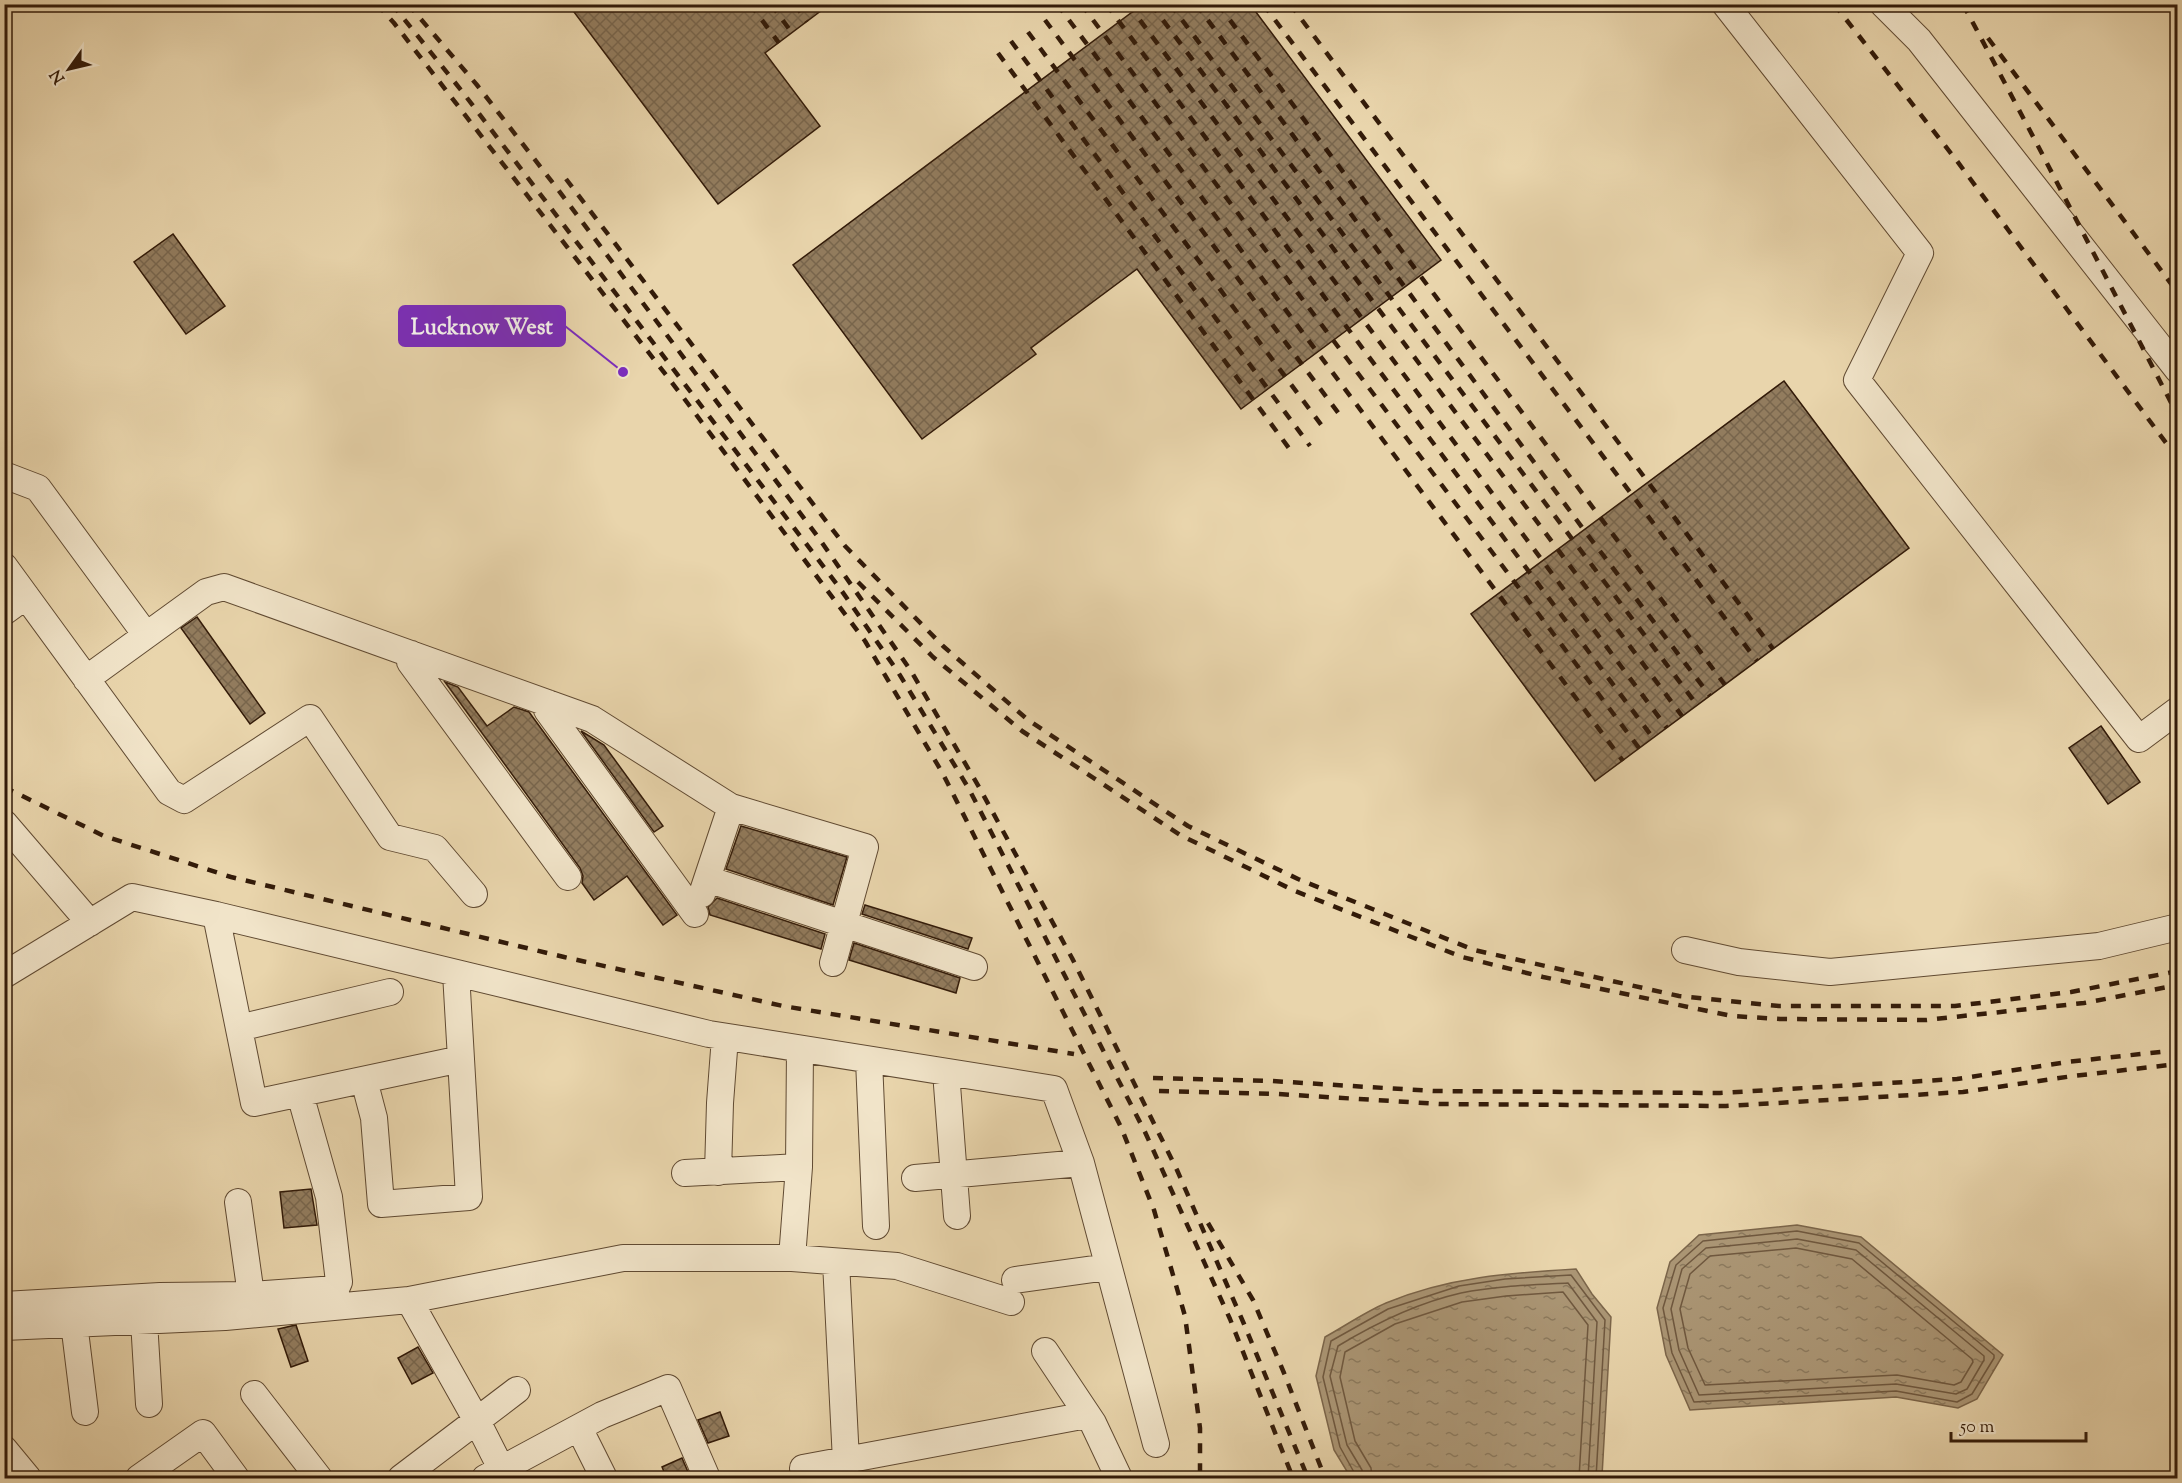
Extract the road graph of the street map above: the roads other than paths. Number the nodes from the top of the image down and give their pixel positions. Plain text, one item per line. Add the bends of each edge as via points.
1 (1725, 4) edge
2 (1883, 4) edge
3 (2178, 370) edge
4 (4, 475) edge
5 (4, 566) edge
6 (26, 596) junction
7 (4, 612) edge
8 (146, 635) junction
9 (411, 654) junction
10 (86, 679) junction
11 (548, 703) junction
12 (2178, 710) edge
13 (731, 807) junction
14 (4, 823) edge
15 (568, 877) dead end
16 (707, 879) junction
17 (474, 894) dead end
18 (216, 915) junction
19 (90, 923) junction
20 (844, 924) junction
21 (2178, 927) edge
22 (1685, 950) dead end
23 (833, 963) dead end
24 (974, 967) dead end
25 (456, 973) junction
26 (4, 975) edge
27 (390, 992) dead end
28 (239, 1028) junction
29 (724, 1037) junction
30 (800, 1049) junction
31 (461, 1059) junction
32 (869, 1060) junction
33 (946, 1072) junction
34 (364, 1080) junction
35 (300, 1094) junction
36 (1081, 1163) junction
37 (799, 1167) junction
38 (718, 1172) junction
39 (685, 1173) dead end
40 (954, 1174) junction
41 (915, 1178) dead end
42 (238, 1202) dead end
43 (957, 1216) dead end
44 (876, 1226) dead end
45 (792, 1258) junction
46 (836, 1262) junction
47 (1108, 1267) junction
48 (251, 1295) junction
49 (409, 1300) junction
50 (4, 1305) edge
51 (144, 1320) junction
52 (74, 1323) junction
53 (4, 1327) edge
54 (1045, 1351) dead end
55 (517, 1390) dead end
56 (254, 1395) dead end
57 (149, 1404) dead end
58 (85, 1412) dead end
59 (1087, 1415) junction
60 (477, 1421) junction
61 (579, 1428) junction
62 (1156, 1444) dead end
63 (4, 1449) edge
64 (846, 1461) junction
65 (498, 1475) edge
66 (28, 1479) edge
67 (139, 1479) edge
68 (236, 1479) edge
69 (319, 1479) edge
70 (401, 1479) edge
71 (604, 1479) edge
72 (707, 1479) edge
73 (804, 1479) edge
74 (1119, 1479) edge

1 - 12 street via 1920,253 1857,380 2139,739
2 - 3 street via 1919,40
4 - 8 street via 38,488
5 - 6 street
6 - 7 street
6 - 10 street
8 - 9 street via 206,591 224,587
8 - 10 street
9 - 11 street
9 - 15 street via 410,662
10 - 17 street via 169,792 184,800 310,718 390,837 435,848
11 - 13 street via 592,719
11 - 16 street via 547,710 695,914
13 - 16 street
13 - 20 street via 865,847
14 - 19 street
16 - 20 street
18 - 19 street via 132,897
18 - 25 street
18 - 28 street
19 - 26 street
20 - 23 street
20 - 24 street
21 - 22 street via 2099,946 1830,972 1739,962
25 - 29 street
25 - 31 street
27 - 28 street
28 - 35 street via 254,1103
29 - 30 street
29 - 38 street
30 - 32 street
30 - 37 street
31 - 34 street
31 - 34 street via 469,1197 381,1204 374,1118
32 - 33 street
32 - 44 street
33 - 36 street via 1054,1089
33 - 40 street
34 - 35 street
35 - 48 street via 329,1197 339,1282 336,1289
36 - 40 street
36 - 47 street
37 - 38 street
37 - 45 street
38 - 39 street
40 - 41 street
40 - 43 street
42 - 48 street
45 - 46 street
45 - 49 street via 623,1258
46 - 47 street via 897,1266 1013,1291
46 - 64 street
47 - 62 street
48 - 50 street
49 - 51 street via 225,1317
49 - 60 street
51 - 52 street
51 - 57 street
52 - 53 street
52 - 58 street
54 - 59 street
55 - 60 street
56 - 69 street
59 - 64 street
59 - 74 street
60 - 65 street
60 - 70 street
61 - 65 street
61 - 71 street
61 - 72 street via 668,1388
63 - 66 street
64 - 73 street via 803,1468
67 - 68 street via 203,1433

